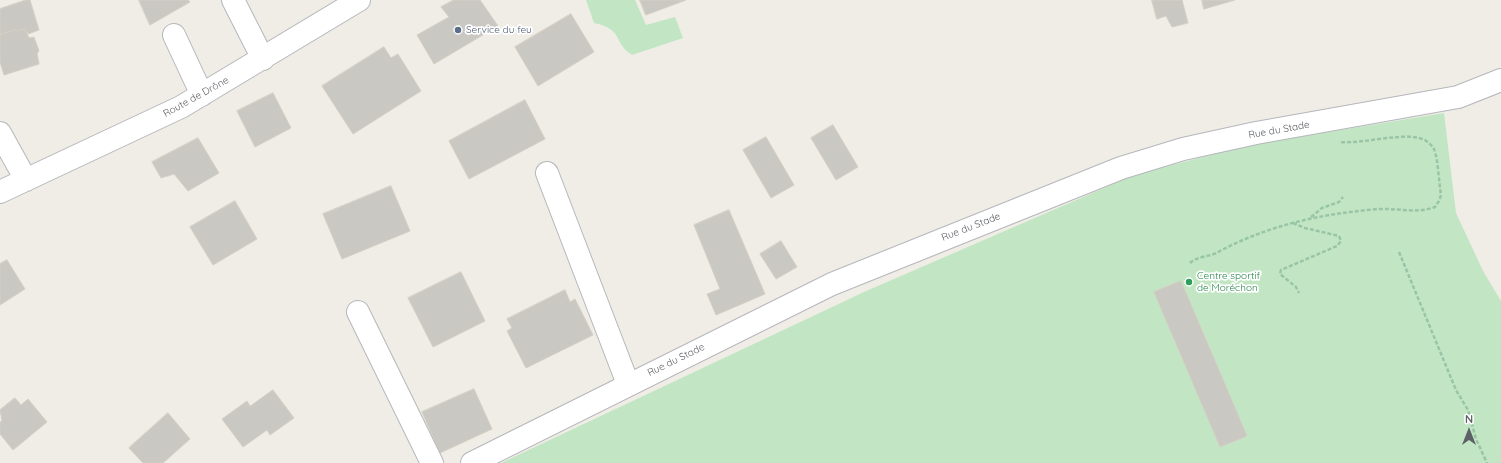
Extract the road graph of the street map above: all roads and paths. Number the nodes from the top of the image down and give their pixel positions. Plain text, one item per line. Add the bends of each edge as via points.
1 (233, 0) edge
2 (359, 0) edge
3 (174, 35) dead end
4 (263, 58) junction
5 (1501, 80) edge
6 (202, 95) junction
7 (0, 133) edge
8 (1334, 140) dead end
9 (547, 173) dead end
10 (26, 180) junction
11 (0, 192) edge
12 (1343, 197) dead end
13 (1311, 218) junction
14 (1292, 222) junction
15 (1399, 252) dead end
16 (1190, 263) dead end
17 (1299, 293) dead end
18 (358, 312) dead end
19 (628, 384) junction
20 (432, 463) edge
21 (472, 463) edge
22 (1487, 463) edge

1 - 4 street
2 - 4 street, Route de Drône
3 - 6 street
4 - 6 street, Route de Drône
5 - 19 street, Rue du Stade via 1458,97 1256,133 1183,149 1121,168 832,284
6 - 10 street, Route de Drône
7 - 10 street
8 - 13 path via 1368,141 1409,137 1428,142 1434,149 1441,195 1435,207 1414,211 1380,209
9 - 19 street
10 - 11 street, Route de Drône
12 - 13 path via 1339,202 1322,208
13 - 14 path
14 - 16 path via 1270,228
14 - 17 path via 1305,228 1339,236 1341,241 1337,246 1281,270 1280,274 1296,287
15 - 22 path via 1456,390 1468,410 1476,440
18 - 20 street
19 - 21 street, Rue du Stade

